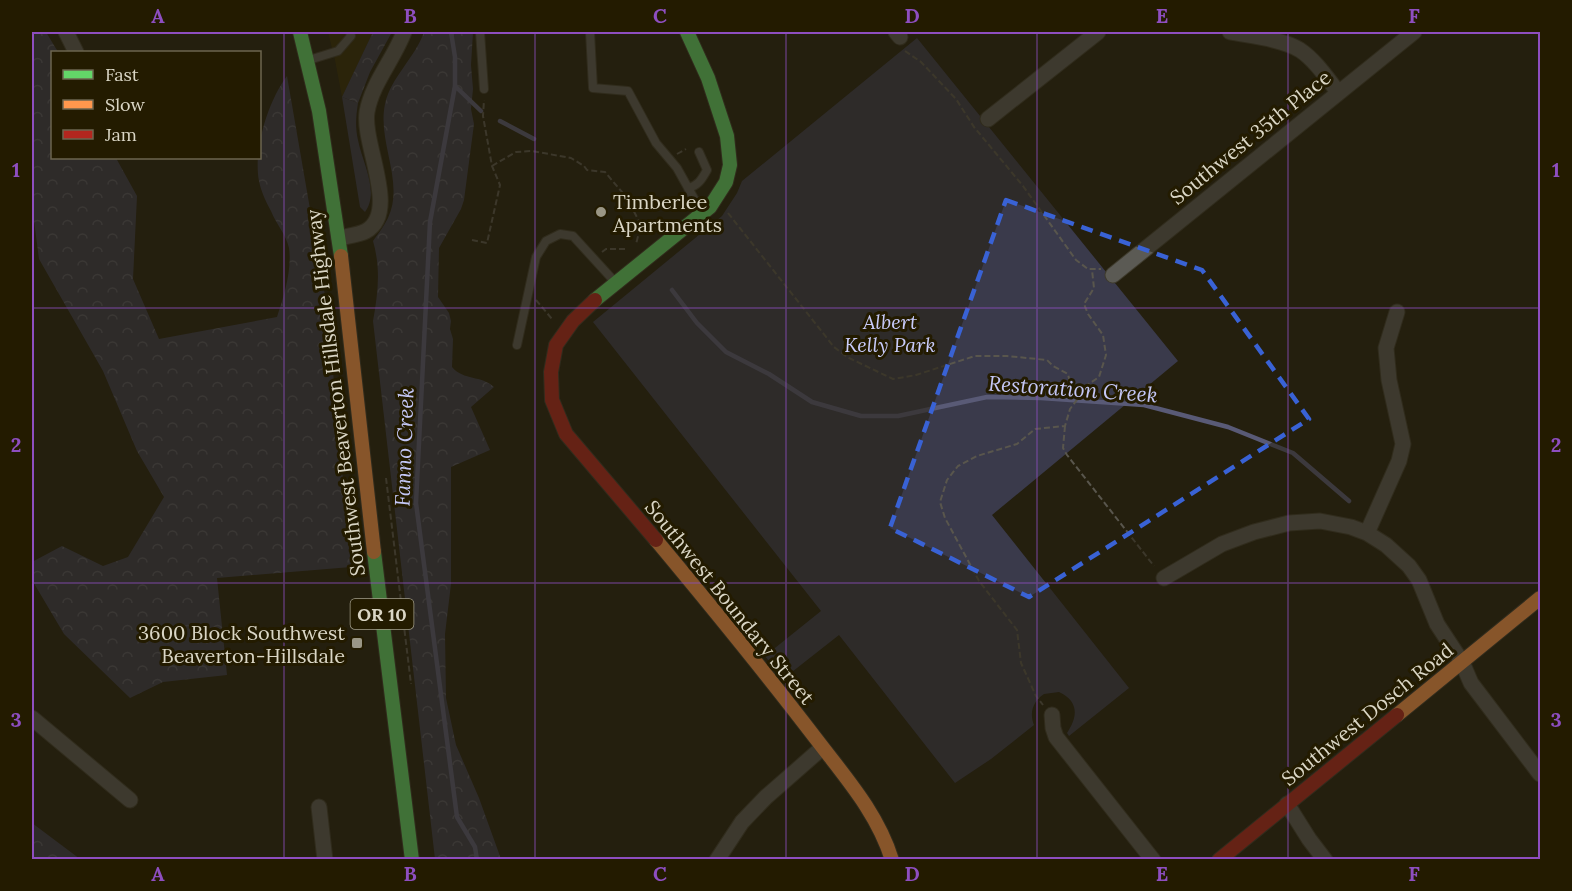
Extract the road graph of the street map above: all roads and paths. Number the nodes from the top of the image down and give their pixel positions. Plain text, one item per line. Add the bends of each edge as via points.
1 (66, 32) edge
2 (300, 32) edge
3 (350, 32) edge
4 (404, 32) edge
5 (480, 32) edge
6 (590, 32) edge
7 (687, 32) edge
8 (1098, 32) edge
9 (1230, 32) edge
10 (1414, 32) edge
11 (898, 34) edge
12 (76, 51) edge
13 (308, 60) junction
14 (484, 89) dead end
15 (1338, 92) junction
16 (484, 107) dead end
17 (988, 119) dead end
18 (686, 149) dead end
19 (699, 152) dead end
20 (677, 154) dead end
21 (492, 166) junction
22 (688, 188) junction
23 (717, 199) junction
24 (702, 213) junction
25 (339, 238) junction
26 (472, 240) dead end
27 (594, 259) junction
28 (1113, 275) dead end
29 (616, 283) junction
30 (541, 306) dead end
31 (1397, 312) dead end
32 (556, 323) dead end
33 (517, 345) dead end
34 (1077, 392) junction
35 (1065, 426) junction
36 (385, 468) dead end
37 (1367, 533) junction
38 (1164, 578) joint
39 (1540, 598) edge
40 (1462, 662) junction
41 (412, 693) dead end
42 (1052, 715) joint
43 (32, 718) edge
44 (822, 748) junction
45 (1540, 774) edge
46 (130, 800) dead end
47 (1287, 804) junction
48 (319, 807) dead end
49 (325, 860) edge
50 (412, 860) edge
51 (717, 860) edge
52 (892, 860) edge
53 (1153, 860) edge
54 (1219, 860) edge
55 (1325, 860) edge

1 - 12 street
2 - 13 street, Southwest Beaverton Hillsdale Highway / OR 10
3 - 13 lane via 338,51
4 - 25 street via 367,112 368,139 381,191 380,210 366,232
5 - 14 lane
6 - 22 lane via 593,88 628,91 656,143
7 - 23 street via 711,85 731,157 727,180
8 - 17 street
9 - 15 street via 1299,50
10 - 15 street, Southwest 35th Place
11 - 34 path via 895,41 956,99 1076,260 1092,270 1094,288 1084,304 1101,331 1106,355 1099,377
13 - 25 street, Southwest Beaverton Hillsdale Highway / OR 10 via 320,111
15 - 28 street, Southwest 35th Place
16 - 21 path
18 - 20 path
19 - 22 lane via 707,170 702,180
21 - 26 path via 500,185 487,243
21 - 27 path via 516,152 532,151 571,158 587,170 605,172 627,198 641,225 635,249 606,249
22 - 24 lane
23 - 24 street, Southwest Boundary Street
23 - 34 path via 834,347 847,357 893,379 975,356 1036,358 1047,360 1068,374
24 - 29 street, Southwest Boundary Street
25 - 50 street, Southwest Beaverton Hillsdale Highway / OR 10
27 - 29 lane
27 - 33 lane via 573,236 560,234 546,241 536,257
29 - 44 street, Southwest Boundary Street via 584,309 556,346 549,387 552,404 566,434 768,676
30 - 32 path
31 - 37 street via 1386,348 1403,444
34 - 35 path via 1079,397
35 - 38 path via 1067,455
35 - 42 path via 1035,429 1017,444 958,466 947,480 940,502 979,581 1017,630 1021,663 1036,696
36 - 41 path
37 - 38 street via 1320,521 1289,523 1222,544
37 - 40 street via 1409,566 1437,624
39 - 40 street, Southwest Dosch Road
40 - 45 street via 1471,683
40 - 47 street, Southwest Dosch Road
42 - 53 street via 1056,736
43 - 46 street
44 - 51 street via 742,822
44 - 52 street, Southwest Boundary Street via 874,818
47 - 54 street, Southwest Dosch Road
47 - 55 street
48 - 49 street

